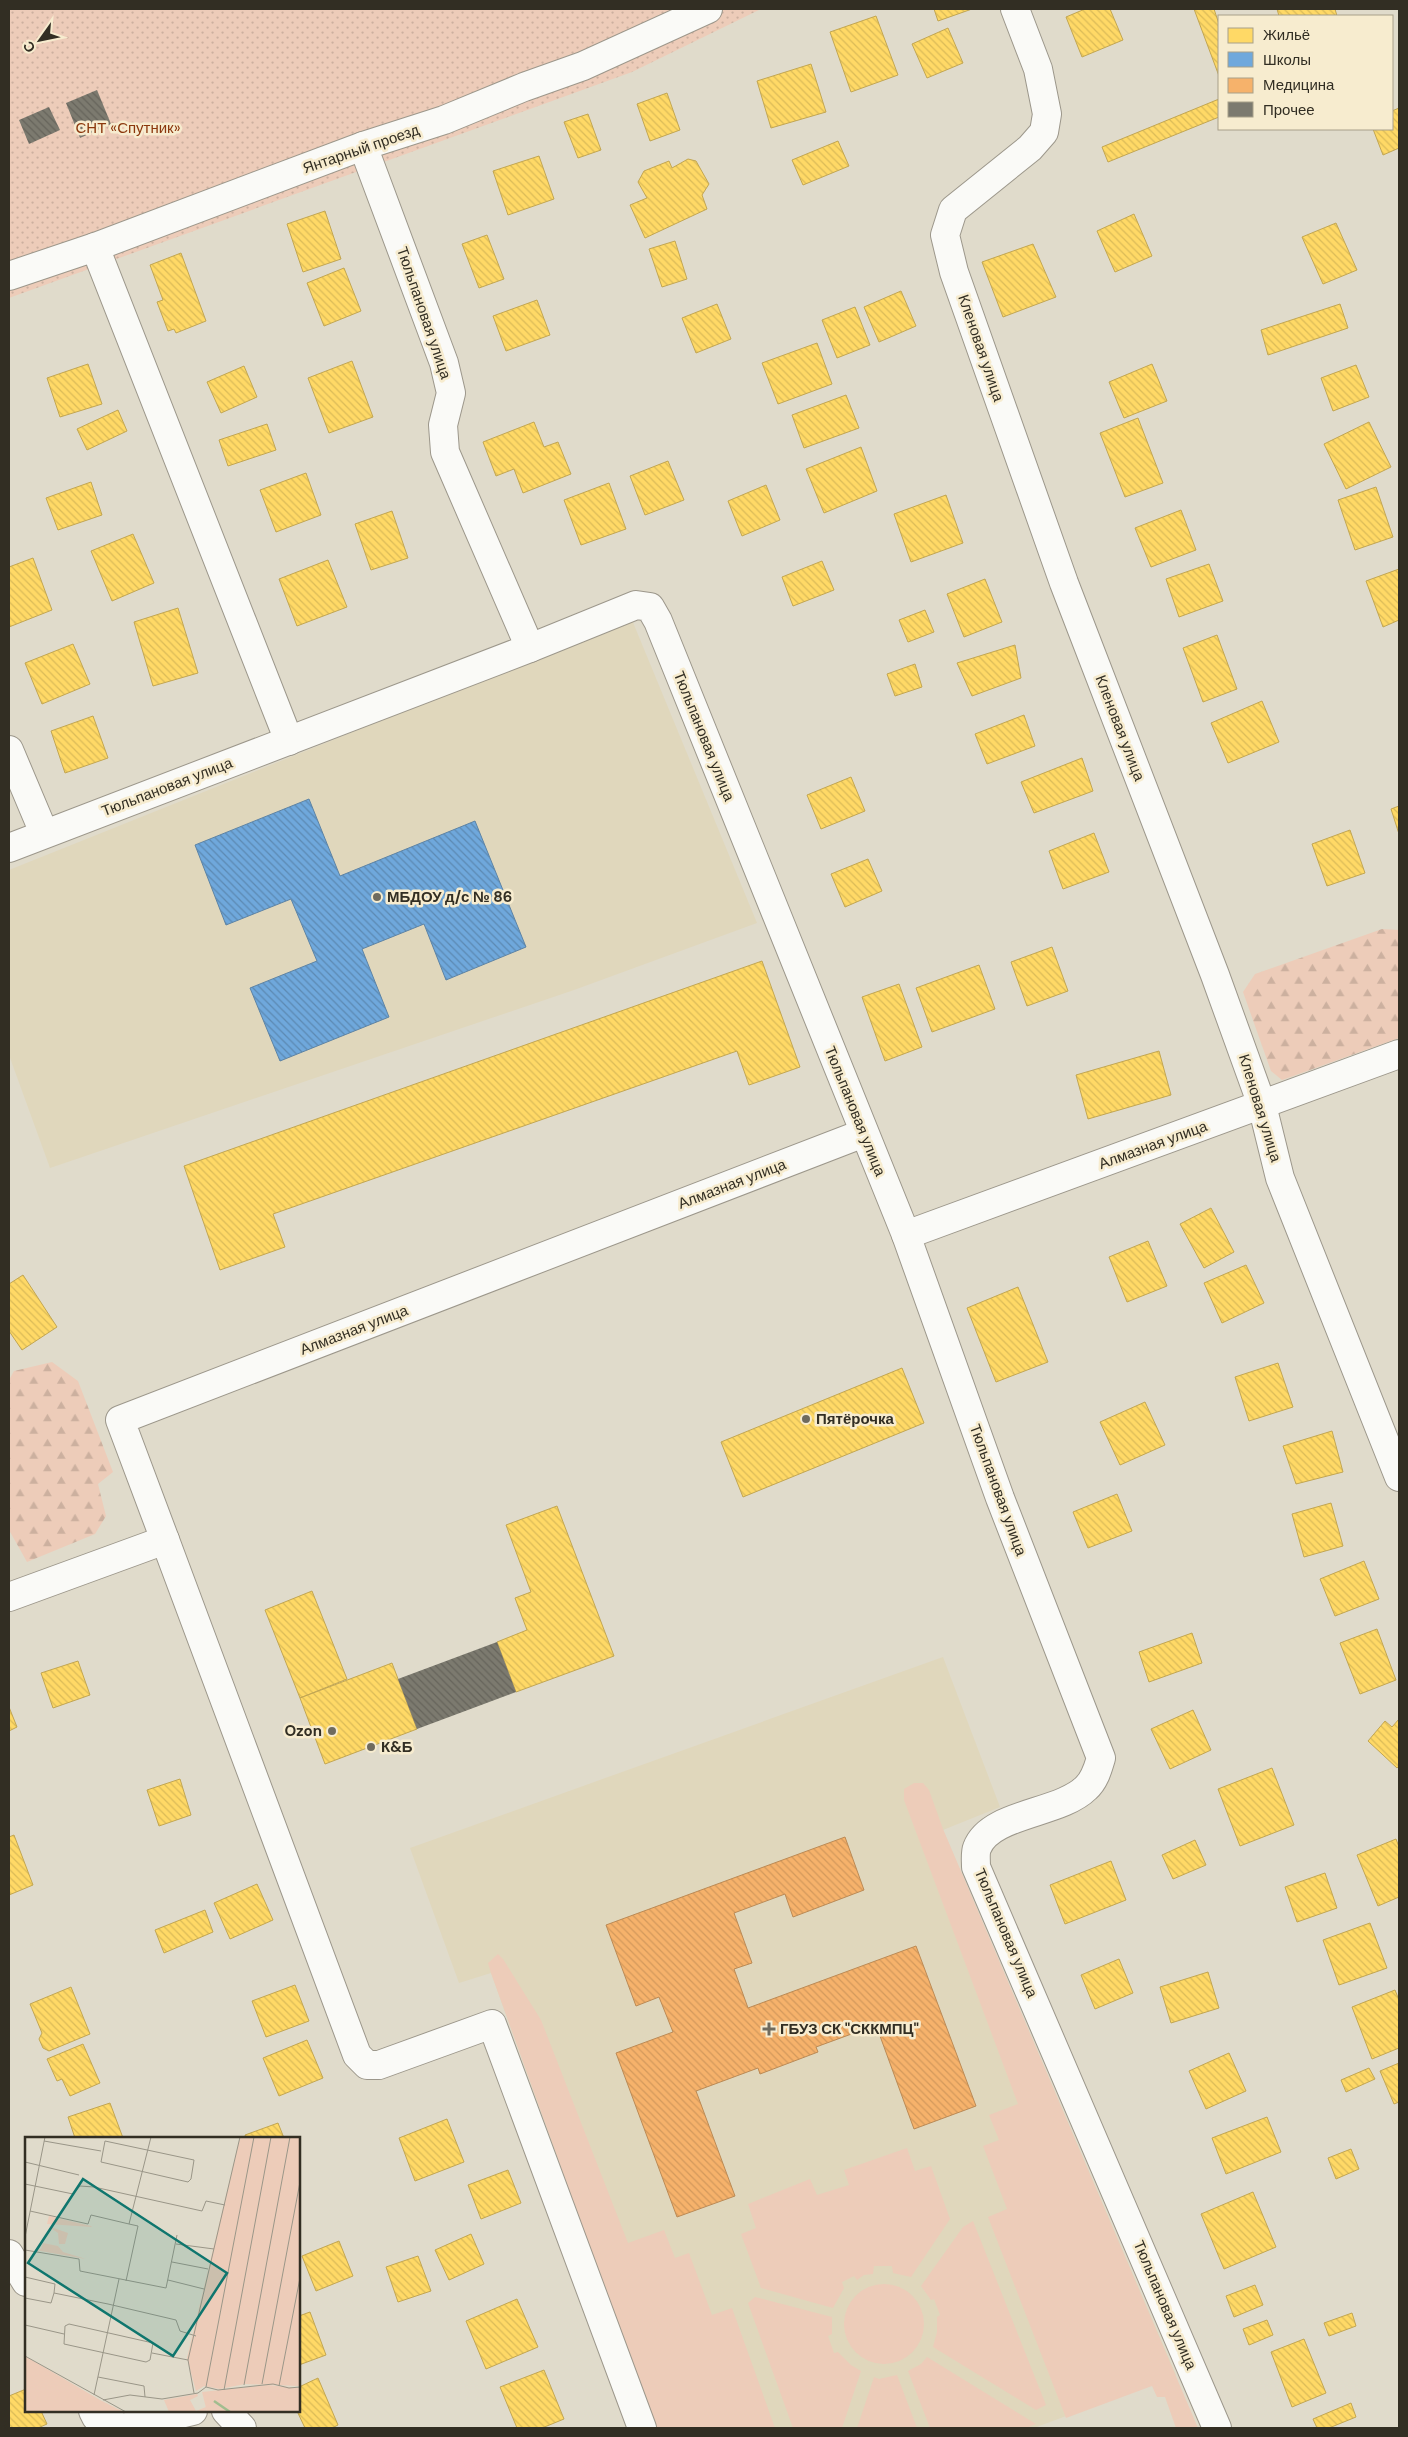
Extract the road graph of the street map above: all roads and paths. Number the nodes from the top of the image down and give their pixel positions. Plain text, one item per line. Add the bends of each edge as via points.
1 (708, 9) edge
2 (1015, 9) edge
3 (363, 146) junction
4 (95, 247) junction
5 (9, 276) edge
6 (530, 648) junction
7 (289, 741) junction
8 (9, 750) edge
9 (44, 834) junction
10 (9, 848) edge
11 (1399, 1054) edge
12 (1262, 1105) junction
13 (864, 1134) junction
14 (906, 1236) junction
15 (1399, 1477) edge
16 (165, 1540) junction
17 (9, 1597) edge
18 (9, 2254) edge
19 (25, 2280) edge
20 (94, 2412) edge
21 (190, 2412) edge
22 (227, 2412) edge
23 (242, 2428) edge
24 (642, 2428) edge
25 (1217, 2428) edge

1 - 3 street, Янтарный проезд via 583,66 444,120
2 - 12 street, Кленовая улица via 1038,69 1047,114 1044,132 1030,148 953,210 945,234 954,272 1064,583
3 - 4 street, Янтарный проезд
3 - 6 street, Тюльпановая улица via 444,362 452,393 443,425 445,452
4 - 5 street, Янтарный проезд
4 - 7 street
6 - 7 street, Тюльпановая улица
6 - 13 street, Тюльпановая улица via 636,605 650,607
7 - 9 street, Тюльпановая улица
8 - 9 street
9 - 10 street, Тюльпановая улица
11 - 12 street, Алмазная улица
12 - 14 street, Алмазная улица
12 - 15 street, Кленовая улица via 1280,1178
13 - 14 street, Тюльпановая улица
13 - 16 street, Алмазная улица via 120,1420
14 - 25 street, Тюльпановая улица via 1000,1498 1101,1758 1091,1782 1071,1798 985,1834 976,1849 976,1867
16 - 17 street
16 - 24 street via 357,2055 367,2065 379,2065 492,2024
18 - 19 street
20 - 21 street via 96,2417 122,2428
22 - 23 street

